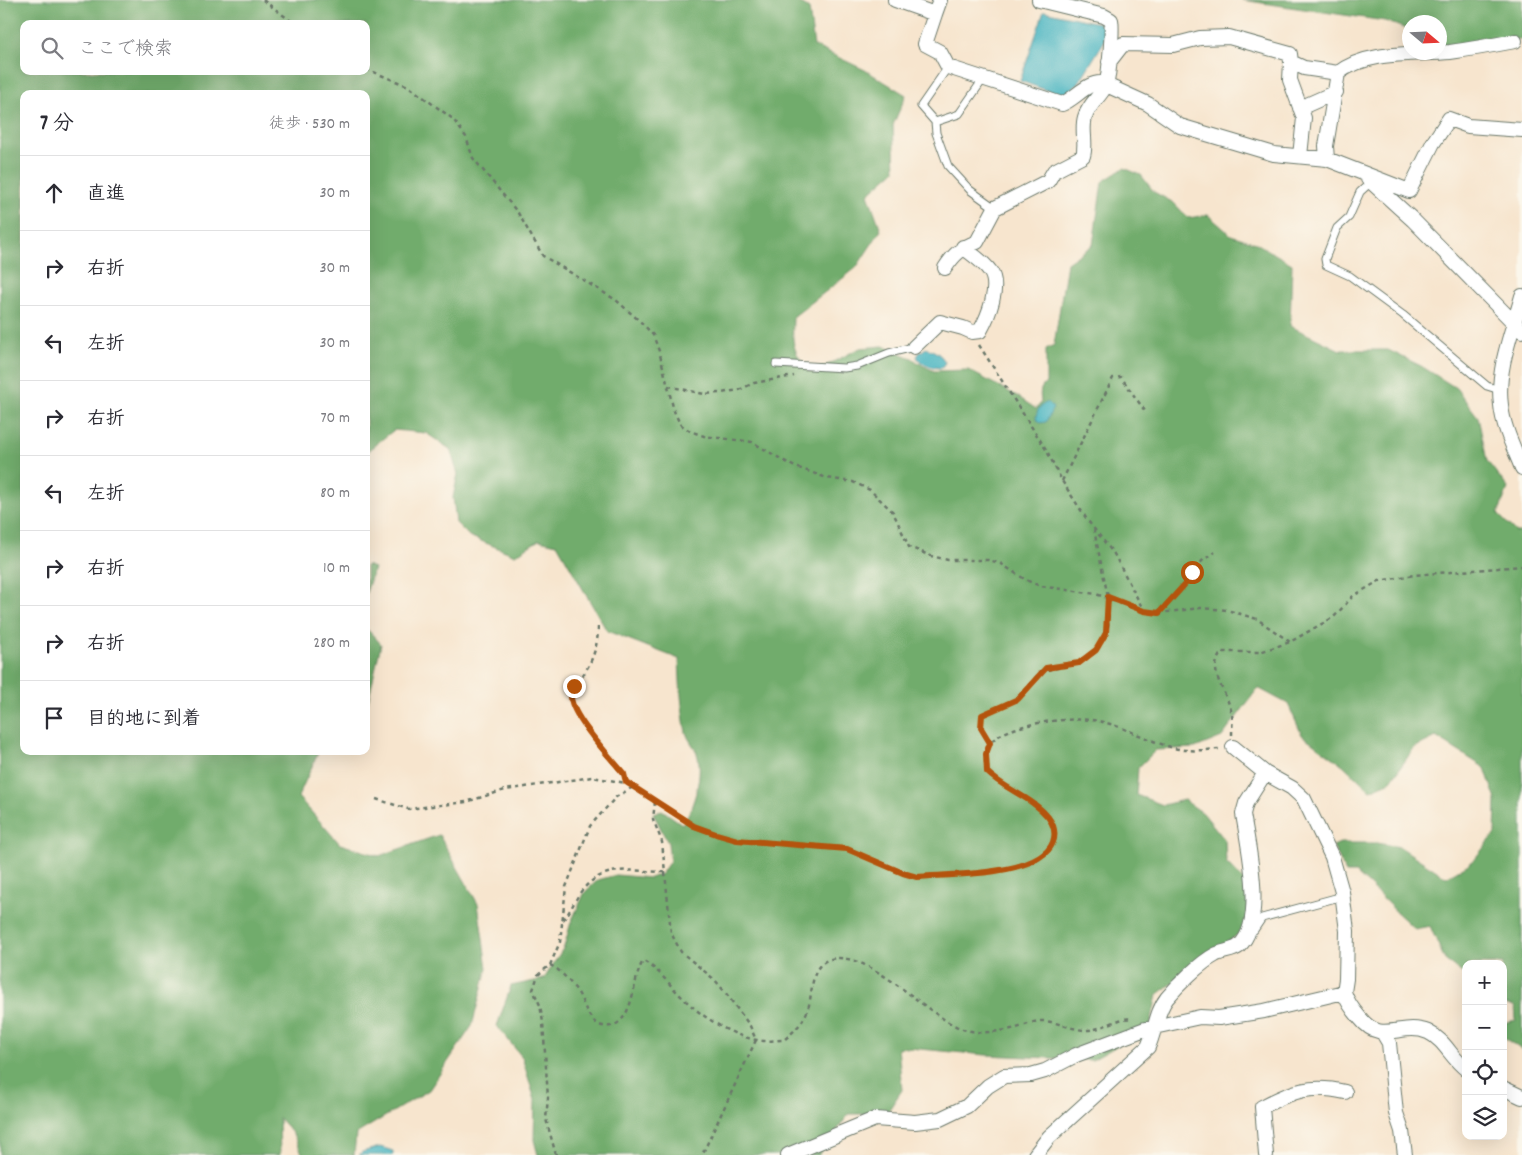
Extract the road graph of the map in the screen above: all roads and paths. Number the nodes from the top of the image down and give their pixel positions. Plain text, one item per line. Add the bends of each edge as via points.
1 (263, 0) edge
2 (895, 0) edge
3 (940, 0) edge
4 (1039, 0) edge
5 (935, 14) junction
6 (290, 20) edge
7 (1515, 41) dead end
8 (1108, 62) junction
9 (1291, 62) junction
10 (948, 67) junction
11 (370, 70) edge
12 (1338, 73) junction
13 (984, 78) junction
14 (1106, 84) junction
15 (1336, 92) junction
16 (1300, 108) junction
17 (935, 122) junction
18 (1522, 130) edge
19 (1300, 156) junction
20 (1327, 159) junction
21 (1366, 177) junction
22 (995, 208) junction
23 (963, 247) junction
24 (945, 268) dead end
25 (1522, 296) edge
26 (1518, 328) edge
27 (972, 332) junction
28 (914, 347) joint
29 (776, 364) dead end
30 (799, 375) dead end
31 (668, 386) junction
32 (1500, 390) junction
33 (1145, 411) dead end
34 (1522, 468) edge
35 (1062, 481) junction
36 (1094, 529) junction
37 (1215, 552) dead end
38 (1522, 566) edge
39 (1108, 597) junction
40 (1144, 611) junction
41 (1159, 613) junction
42 (598, 628) dead end
43 (1290, 642) junction
44 (990, 743) junction
45 (1233, 747) junction
46 (1265, 773) junction
47 (626, 782) junction
48 (633, 788) junction
49 (376, 799) dead end
50 (655, 802) junction
51 (665, 872) junction
52 (1343, 896) junction
53 (563, 920) junction
54 (1248, 935) junction
55 (550, 965) junction
56 (1344, 992) junction
57 (1150, 1028) junction
58 (1383, 1033) junction
59 (756, 1040) junction
60 (1462, 1066) edge
61 (1507, 1090) edge
62 (1345, 1092) dead end
63 (1522, 1097) edge
64 (556, 1155) edge
65 (702, 1155) edge
66 (788, 1155) edge
67 (1035, 1155) edge
68 (1266, 1155) edge
69 (1405, 1155) edge

1 - 6 path
2 - 5 street
3 - 5 street
4 - 8 street via 1111,20
5 - 10 street via 925,44 940,52
7 - 12 street via 1452,52 1370,58
8 - 9 street via 1123,44 1173,45 1200,38 1229,37 1290,54
8 - 14 street
9 - 12 street via 1304,68
9 - 16 street via 1290,80
10 - 13 street
10 - 17 lane via 921,106
11 - 31 path via 408,86 453,119 466,137 474,158 518,212 543,256 616,300 644,324 656,343
12 - 15 street
13 - 14 street via 1062,104 1095,82
13 - 17 lane via 959,114
14 - 19 street via 1148,104 1180,126 1274,154
14 - 22 street via 1087,109 1083,156 1054,171 1048,181
15 - 16 street
15 - 20 street
16 - 19 street via 1304,118
17 - 22 lane via 948,166 970,190
18 - 21 street via 1468,126 1449,120 1433,143 1409,191
19 - 20 street
20 - 21 street
21 - 26 street via 1413,220
21 - 32 lane via 1349,217 1337,228 1324,259 1326,265 1356,280 1487,386
22 - 23 street via 977,242
23 - 24 street
23 - 27 street via 990,271 993,281 984,324 980,331
25 - 26 street
26 - 32 street via 1503,366
27 - 28 street via 940,322
27 - 35 path via 1048,451
28 - 29 lane via 844,368
30 - 31 path via 721,393 704,394
31 - 39 path via 677,418 690,431 752,442 793,466 827,478 853,482 870,490 893,512 909,547 948,560 1000,563 1040,586
32 - 34 street via 1507,430
33 - 35 path via 1121,377 1113,378
35 - 36 path
36 - 39 path
36 - 40 path via 1114,554
37 - 41 path via 1202,561
38 - 43 path via 1379,581 1353,596 1334,618
39 - 40 path
39 - 44 path via 1106,633 1096,650 1079,663 1046,668 1018,699 982,715 981,728
40 - 41 path
41 - 43 path via 1201,608 1227,610 1257,619
42 - 47 path via 598,642 592,661 574,686 571,697 589,731 624,774
43 - 45 path via 1260,652 1222,652 1216,660 1219,680 1232,714
44 - 45 path via 1024,726 1078,719 1097,721 1174,748 1197,751
44 - 50 path via 986,754 987,772 1038,808 1049,818 1055,830 1051,847 1044,856 1025,866 917,877 847,849 737,840 716,834 694,826
45 - 46 street
46 - 52 street via 1304,799 1332,857
46 - 54 street via 1242,814 1254,892
47 - 48 path
47 - 49 path via 592,777 554,781 505,790 466,802 408,809
48 - 50 path
48 - 53 path via 616,797 590,826 566,887
50 - 51 path via 654,819 662,842
51 - 53 path via 623,870 605,873 585,887
51 - 59 path via 671,933 681,952 715,980 750,1026
52 - 54 lane via 1262,918
52 - 56 street via 1347,931
53 - 55 path via 560,942
54 - 57 street via 1238,947 1201,963 1167,998
55 - 59 path via 558,969 578,993 596,1024 604,1027 616,1025 624,1016 643,961 653,966 697,1009 726,1028
55 - 64 path via 538,976 533,990 543,1022 548,1098 546,1119
56 - 57 street via 1264,1011 1219,1018 1200,1017
56 - 58 street via 1365,1024 1375,1032
57 - 59 path via 1131,1018 1088,1030 1040,1021 975,1033 958,1028 938,1016 875,969 850,960 830,959 821,963 807,1012 797,1028 784,1040
57 - 66 street via 1076,1055 1045,1071 1004,1076 967,1106 940,1119 915,1122 875,1119
57 - 67 street via 1148,1047 1139,1057 1049,1137
58 - 60 street via 1408,1029 1426,1031 1440,1038
58 - 69 street via 1389,1043 1396,1113
59 - 65 path
61 - 63 street
62 - 68 street via 1305,1088 1262,1107

